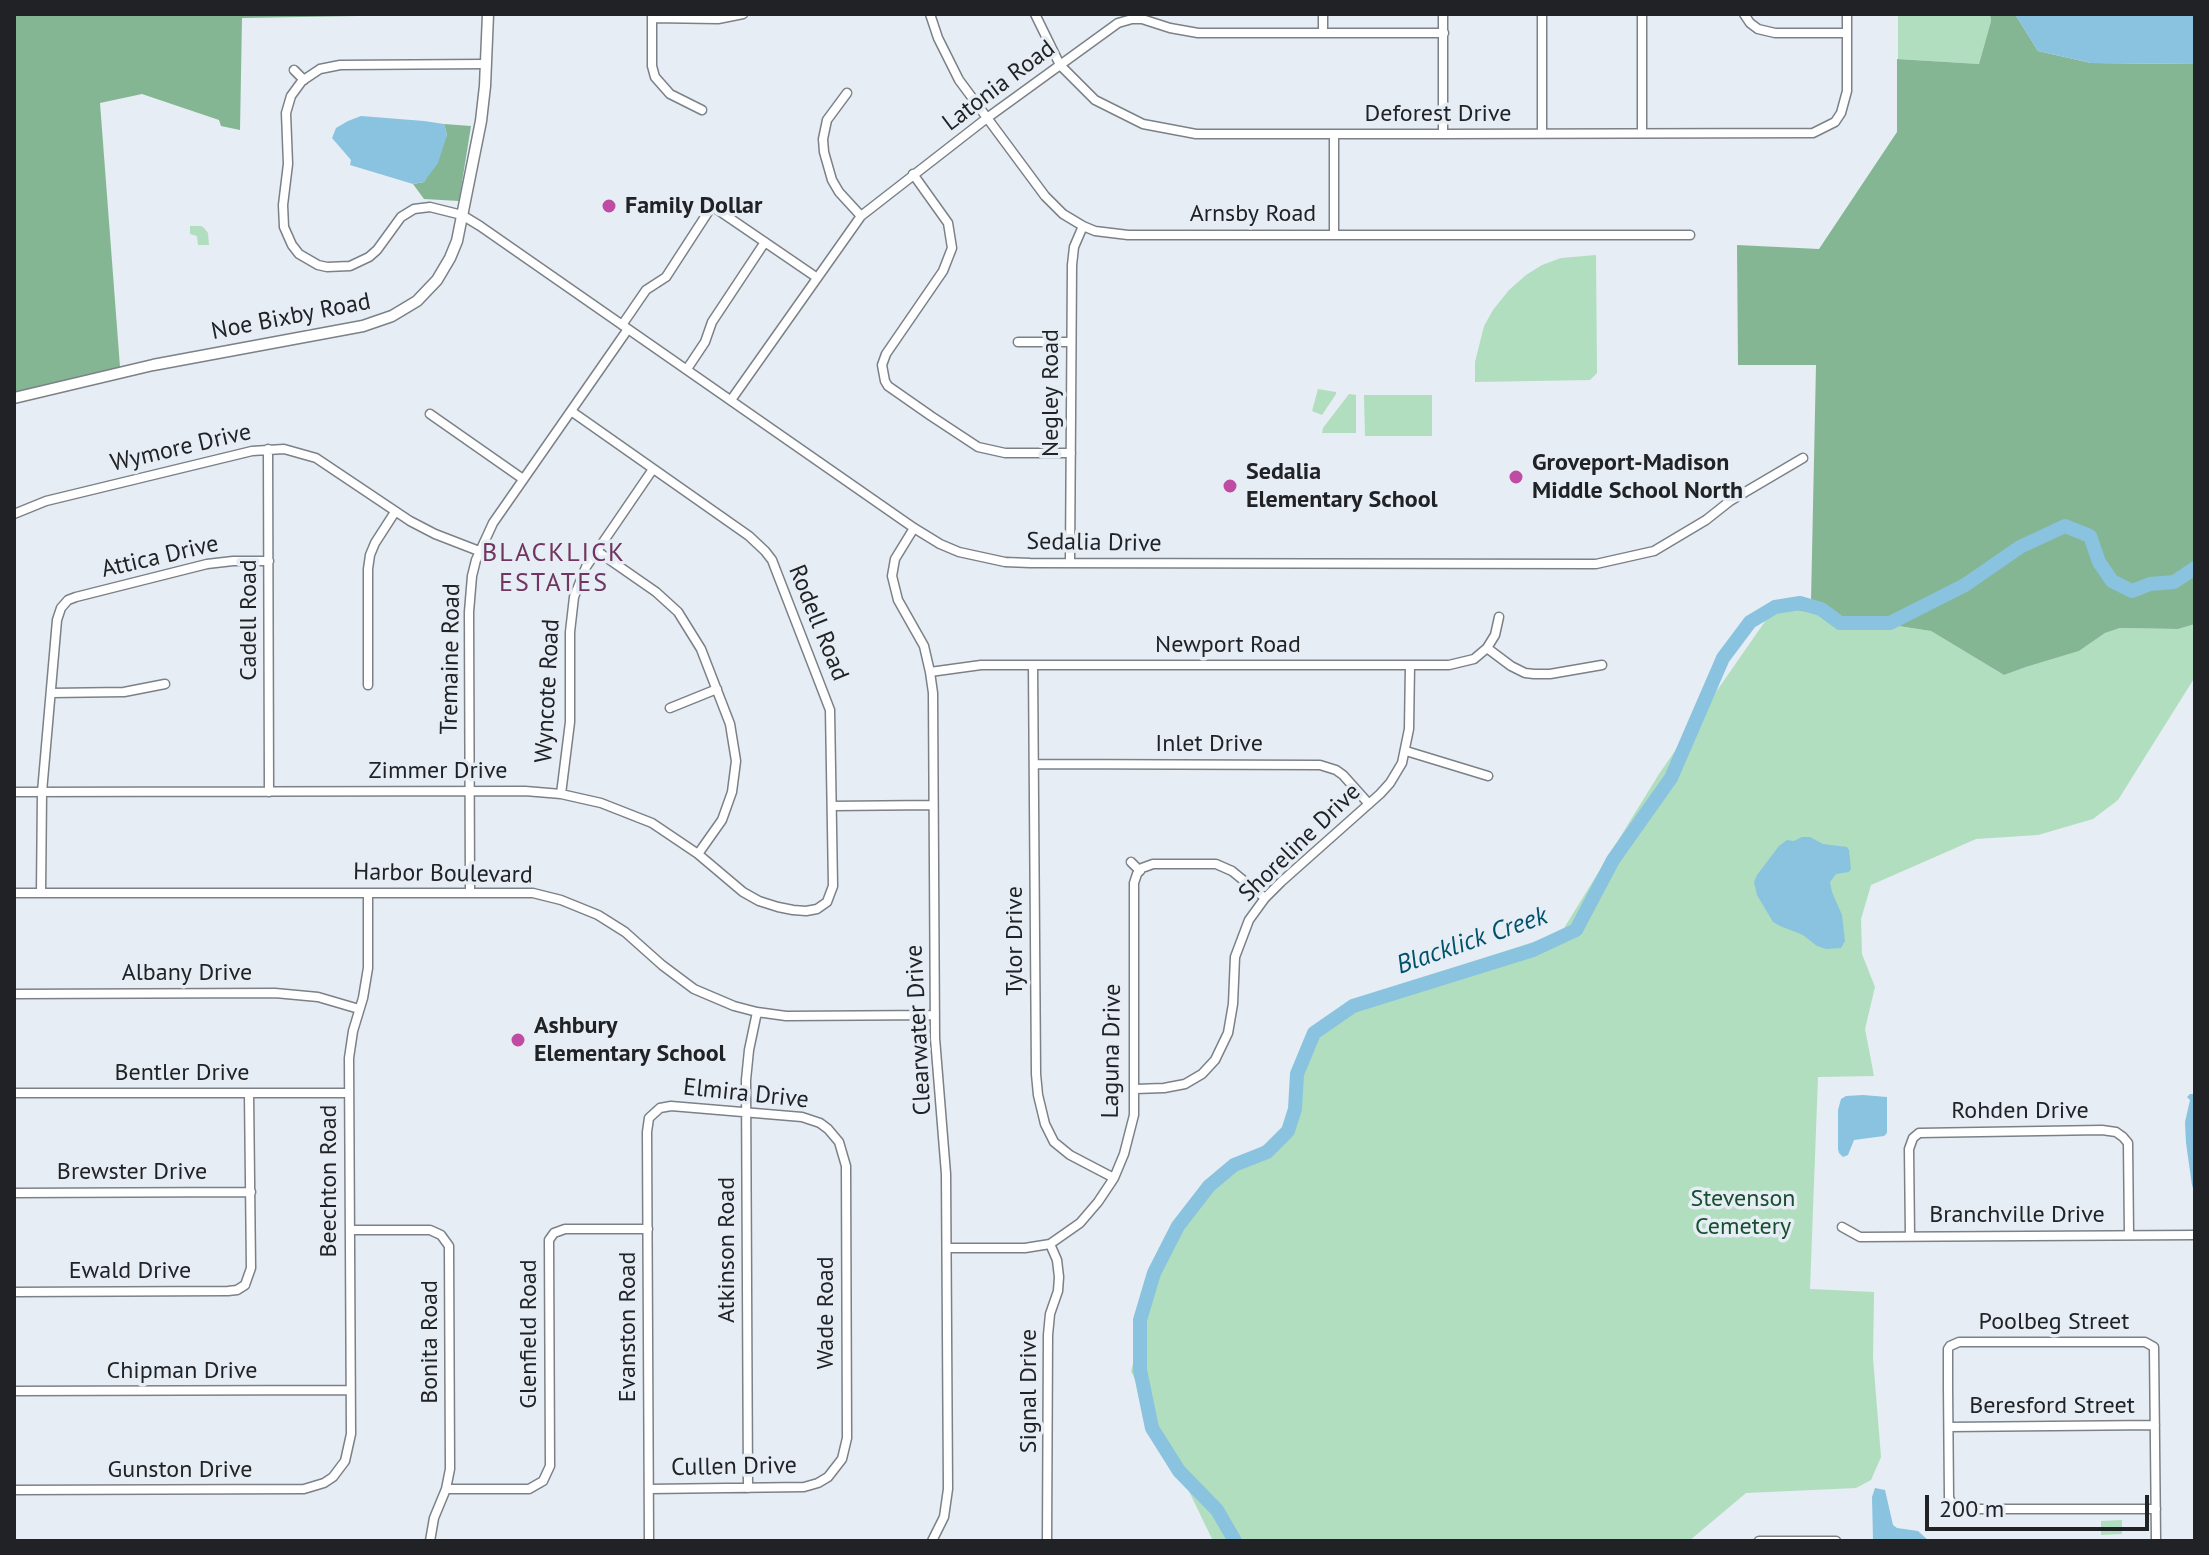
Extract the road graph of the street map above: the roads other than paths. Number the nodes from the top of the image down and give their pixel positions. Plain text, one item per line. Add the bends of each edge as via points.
1 (488, 14) edge
2 (743, 14) edge
3 (930, 14) edge
4 (1035, 14) edge
5 (1323, 14) edge
6 (1443, 14) edge
7 (1542, 14) edge
8 (1642, 14) edge
9 (1744, 14) edge
10 (1847, 14) edge
11 (652, 16) edge
12 (1323, 32) junction
13 (1444, 33) junction
14 (1847, 33) junction
15 (486, 64) junction
16 (1060, 65) junction
17 (294, 70) dead end
18 (304, 80) junction
19 (847, 93) dead end
20 (702, 110) dead end
21 (987, 118) junction
22 (1542, 133) junction
23 (1642, 133) junction
24 (1334, 134) junction
25 (1443, 134) junction
26 (913, 174) junction
27 (462, 215) junction
28 (861, 216) junction
29 (1083, 226) junction
30 (1334, 234) junction
31 (1690, 235) dead end
32 (765, 242) junction
33 (816, 277) junction
34 (625, 327) junction
35 (1018, 342) dead end
36 (1071, 342) junction
37 (687, 369) junction
38 (14, 398) edge
39 (731, 400) junction
40 (571, 411) junction
41 (430, 414) dead end
42 (268, 449) junction
43 (1071, 453) junction
44 (1803, 458) dead end
45 (653, 469) junction
46 (523, 479) junction
47 (395, 512) junction
48 (14, 514) edge
49 (914, 528) junction
50 (479, 551) junction
51 (597, 551) junction
52 (269, 561) junction
53 (1070, 562) junction
54 (1499, 617) dead end
55 (1487, 648) junction
56 (1033, 665) junction
57 (1410, 665) junction
58 (1602, 665) dead end
59 (930, 672) junction
60 (165, 684) dead end
61 (368, 685) dead end
62 (717, 689) junction
63 (51, 693) junction
64 (670, 708) dead end
65 (1406, 751) junction
66 (1034, 764) junction
67 (1488, 776) dead end
68 (469, 791) junction
69 (14, 792) edge
70 (42, 792) junction
71 (269, 792) junction
72 (561, 794) junction
73 (1369, 804) junction
74 (933, 805) junction
75 (832, 806) junction
76 (698, 854) junction
77 (1131, 862) dead end
78 (1140, 871) junction
79 (470, 892) junction
80 (14, 893) edge
81 (41, 893) junction
82 (368, 893) junction
83 (1265, 898) junction
84 (831, 905) joint
85 (14, 994) edge
86 (359, 1009) junction
87 (757, 1012) junction
88 (935, 1015) junction
89 (1135, 1089) junction
90 (14, 1093) edge
91 (249, 1093) junction
92 (349, 1093) junction
93 (652, 1110) joint
94 (746, 1112) junction
95 (834, 1136) joint
96 (1114, 1178) junction
97 (251, 1192) junction
98 (14, 1193) edge
99 (450, 1227) dead end
100 (1842, 1227) dead end
101 (648, 1229) junction
102 (350, 1230) junction
103 (441, 1235) junction
104 (2129, 1235) junction
105 (2195, 1235) edge
106 (1910, 1236) junction
107 (1050, 1244) junction
108 (947, 1248) junction
109 (14, 1292) edge
110 (350, 1390) junction
111 (14, 1391) edge
112 (2155, 1425) junction
113 (1949, 1427) junction
114 (340, 1469) joint
115 (543, 1481) junction
116 (818, 1483) joint
117 (552, 1488) dead end
118 (748, 1488) junction
119 (446, 1489) junction
120 (649, 1489) junction
121 (14, 1490) edge
122 (2156, 1509) junction
123 (430, 1541) edge
124 (649, 1541) edge
125 (932, 1541) edge
126 (1047, 1541) edge
127 (1759, 1541) edge
128 (1836, 1541) edge
129 (2156, 1541) edge

1 - 15 street, Noe Bixby Road
2 - 11 street via 718,19
3 - 21 street, Arnsby Road via 953,70
4 - 16 street, Deforest Drive
5 - 12 street
6 - 13 street
7 - 22 street
8 - 23 street
9 - 14 street via 1758,29 1775,33
10 - 14 street
11 - 20 street via 655,77 670,94
12 - 13 street, Latonia Road
12 - 16 street, Latonia Road via 1198,33 1132,19 1118,23
13 - 25 street
14 - 23 street, Deforest Drive via 1847,91 1841,113 1824,129 1802,134
15 - 18 street via 351,64 320,69
15 - 27 street, Noe Bixby Road via 481,121
16 - 21 street, Latonia Road
16 - 24 street, Deforest Drive via 1095,100 1143,124 1196,134
17 - 18 street
18 - 27 street via 286,113 283,205 284,227 299,254 318,265 350,266 377,250 401,217 414,209
19 - 28 street via 827,120 824,152 832,180
21 - 26 street, Latonia Road
21 - 29 street, Arnsby Road via 1045,196
22 - 23 street, Deforest Drive
22 - 25 street, Deforest Drive
24 - 25 street, Deforest Drive
24 - 30 street
26 - 28 street, Latonia Road
26 - 43 street via 948,223 952,248 943,271 877,372 888,386 978,447 1005,453
27 - 34 street, Sedalia Drive
27 - 38 street, Noe Bixby Road via 454,249 437,280 407,308 380,321
28 - 33 street, Latonia Road
29 - 30 street, Arnsby Road via 1128,235
29 - 36 street, Negley Road via 1073,256
30 - 31 street, Arnsby Road
32 - 33 street
32 - 34 street, Tremaine Road via 712,206 666,277 646,290
32 - 37 street
33 - 39 street, Latonia Road
34 - 37 street, Sedalia Drive
34 - 40 street, Tremaine Road
35 - 36 street
36 - 43 street, Negley Road
37 - 39 street, Sedalia Drive
39 - 49 street, Sedalia Drive
40 - 45 street, Rodell Road
40 - 46 street, Tremaine Road
41 - 46 street
42 - 47 street, Wymore Drive via 316,458
42 - 48 street, Wymore Drive via 46,501
42 - 52 street, Cadell Road
43 - 53 street, Negley Road
44 - 53 street, Sedalia Drive via 1654,551 1596,564
45 - 51 street, Wyncote Road
45 - 75 street, Rodell Road via 749,536 772,560 830,710
46 - 50 street, Tremaine Road
47 - 50 street, Wymore Drive
47 - 61 street via 370,555
49 - 53 street, Sedalia Drive via 972,556
49 - 59 street, Clearwater Drive via 895,559 892,576
50 - 68 street, Tremaine Road via 469,612
51 - 62 street via 678,612
51 - 72 street, Wyncote Road via 581,577 572,610 570,722
52 - 63 street, Attica Drive via 207,564 61,602
52 - 71 street, Cadell Road
54 - 55 street
55 - 57 street, Newport Road via 1466,662
55 - 58 street via 1525,673
56 - 57 street, Newport Road
56 - 59 street, Newport Road
56 - 66 street, Tylor Drive
57 - 65 street, Shoreline Drive
59 - 74 street, Clearwater Drive
60 - 63 street via 124,692
62 - 64 street
62 - 76 street via 732,733 734,780 722,820
63 - 70 street
65 - 67 street
65 - 73 street, Shoreline Drive via 1390,783
66 - 73 street, Inlet Drive via 1320,765 1343,775
66 - 96 street, Tylor Drive via 1038,1095 1054,1142
68 - 71 street, Zimmer Drive
68 - 72 street, Zimmer Drive
68 - 79 street, Tremaine Road
69 - 70 street, Zimmer Drive
70 - 71 street, Zimmer Drive
70 - 81 street
72 - 76 street, Zimmer Drive via 628,812
73 - 83 street, Shoreline Drive
74 - 75 street
74 - 88 street, Clearwater Drive
75 - 84 street, Rodell Road
76 - 84 street, Zimmer Drive via 743,892 768,904 806,911
77 - 78 street
78 - 83 street via 1153,864 1216,864
78 - 89 street, Laguna Drive via 1134,883
79 - 82 street, Harbor Boulevard
79 - 87 street, Harbor Boulevard via 533,893 598,915 694,989
80 - 81 street, Harbor Boulevard
81 - 82 street, Harbor Boulevard
82 - 86 street, Beechton Road via 368,968
83 - 89 street, Shoreline Drive via 1237,946 1231,1019 1215,1060 1185,1084
85 - 86 street, Albany Drive via 275,993 318,997
86 - 92 street, Beechton Road
87 - 88 street, Harbor Boulevard
87 - 94 street, Atkinson Road
88 - 108 street, Clearwater Drive
89 - 96 street, Laguna Drive via 1131,1129
90 - 91 street, Bentler Drive
91 - 92 street, Bentler Drive
91 - 97 street
92 - 102 street, Beechton Road
93 - 94 street, Elmira Drive via 671,1106
93 - 101 street, Evanston Road via 647,1132
94 - 95 street, Elmira Drive via 811,1119
94 - 118 street, Atkinson Road
95 - 116 street, Wade Road via 846,1166 847,1438 839,1466
96 - 107 street, Laguna Drive via 1080,1223
97 - 98 street, Brewster Drive
97 - 109 street, Ewald Drive via 248,1287
99 - 103 street
100 - 106 street, Branchville Drive via 1860,1237
101 - 115 street, Glenfield Road via 551,1230 550,1466
101 - 120 street, Evanston Road
102 - 103 street via 421,1228
102 - 110 street, Beechton Road
103 - 119 street, Bonita Road via 449,1246
104 - 105 street, Branchville Drive
104 - 106 street, Branchville Drive
104 - 106 street, Rohden Drive via 2129,1148 2116,1132 1933,1131 1913,1138 1909,1149
107 - 108 street
107 - 126 street, Signal Drive via 1059,1277 1048,1335
108 - 125 street, Clearwater Drive via 948,1489 944,1517
110 - 111 street, Chipman Drive
110 - 114 street, Beechton Road via 351,1443
112 - 113 street, Beresford Street
112 - 113 street, Poolbeg Street via 2154,1347 2145,1342 1954,1343 1948,1349
112 - 122 street
113 - 122 street via 1949,1498 1955,1509
114 - 121 street, Gunston Drive via 324,1483 304,1489
115 - 117 street
115 - 119 street via 529,1489
116 - 118 street, Cullen Drive
118 - 120 street, Cullen Drive
119 - 123 street, Bonita Road
120 - 124 street, Evanston Road
122 - 129 street
127 - 128 street

